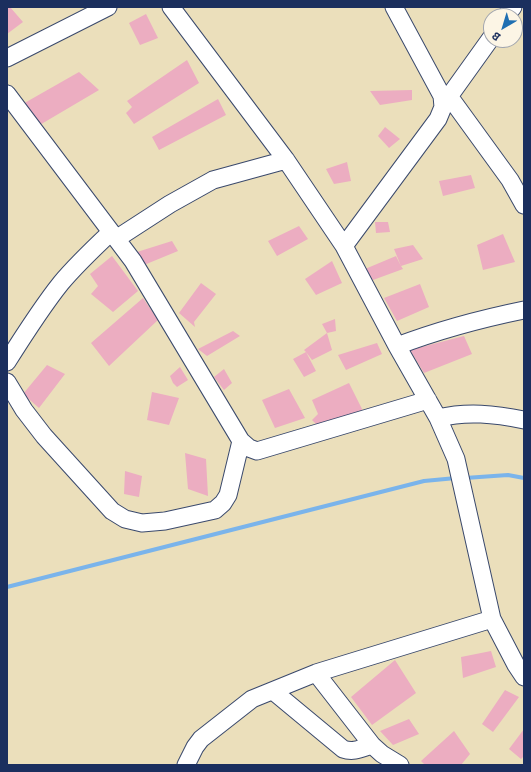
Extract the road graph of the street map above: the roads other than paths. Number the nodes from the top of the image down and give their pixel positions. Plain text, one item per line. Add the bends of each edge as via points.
1 (108, 7) edge
2 (171, 7) edge
3 (394, 7) edge
4 (484, 48) edge
5 (7, 58) edge
6 (7, 94) edge
7 (446, 100) junction
8 (286, 160) junction
9 (524, 205) edge
10 (114, 236) junction
11 (344, 246) junction
12 (524, 310) edge
13 (397, 346) junction
14 (7, 362) edge
15 (7, 382) edge
16 (428, 400) junction
17 (438, 418) junction
18 (524, 420) edge
19 (241, 441) junction
20 (492, 619) junction
21 (316, 673) junction
22 (524, 677) edge
23 (273, 691) junction
24 (372, 745) junction
25 (186, 765) edge
26 (400, 765) edge

1 - 5 street
2 - 8 street
3 - 7 street
4 - 7 street
6 - 10 street
7 - 9 street via 510,180
7 - 11 street via 438,119
8 - 10 street via 214,180
8 - 11 street
10 - 14 street via 86,256 62,282
10 - 19 street via 133,262
11 - 13 street
12 - 13 street via 452,326
13 - 16 street
15 - 19 street via 44,436 112,511 125,519 142,523 165,521 215,510 228,495
16 - 17 street
16 - 19 street via 257,451
17 - 18 street via 453,414 484,413
17 - 20 street via 456,459
20 - 21 street
20 - 22 street
21 - 23 street
21 - 24 street
23 - 24 street via 343,749 354,751
23 - 25 street via 252,699 201,739
24 - 26 street

